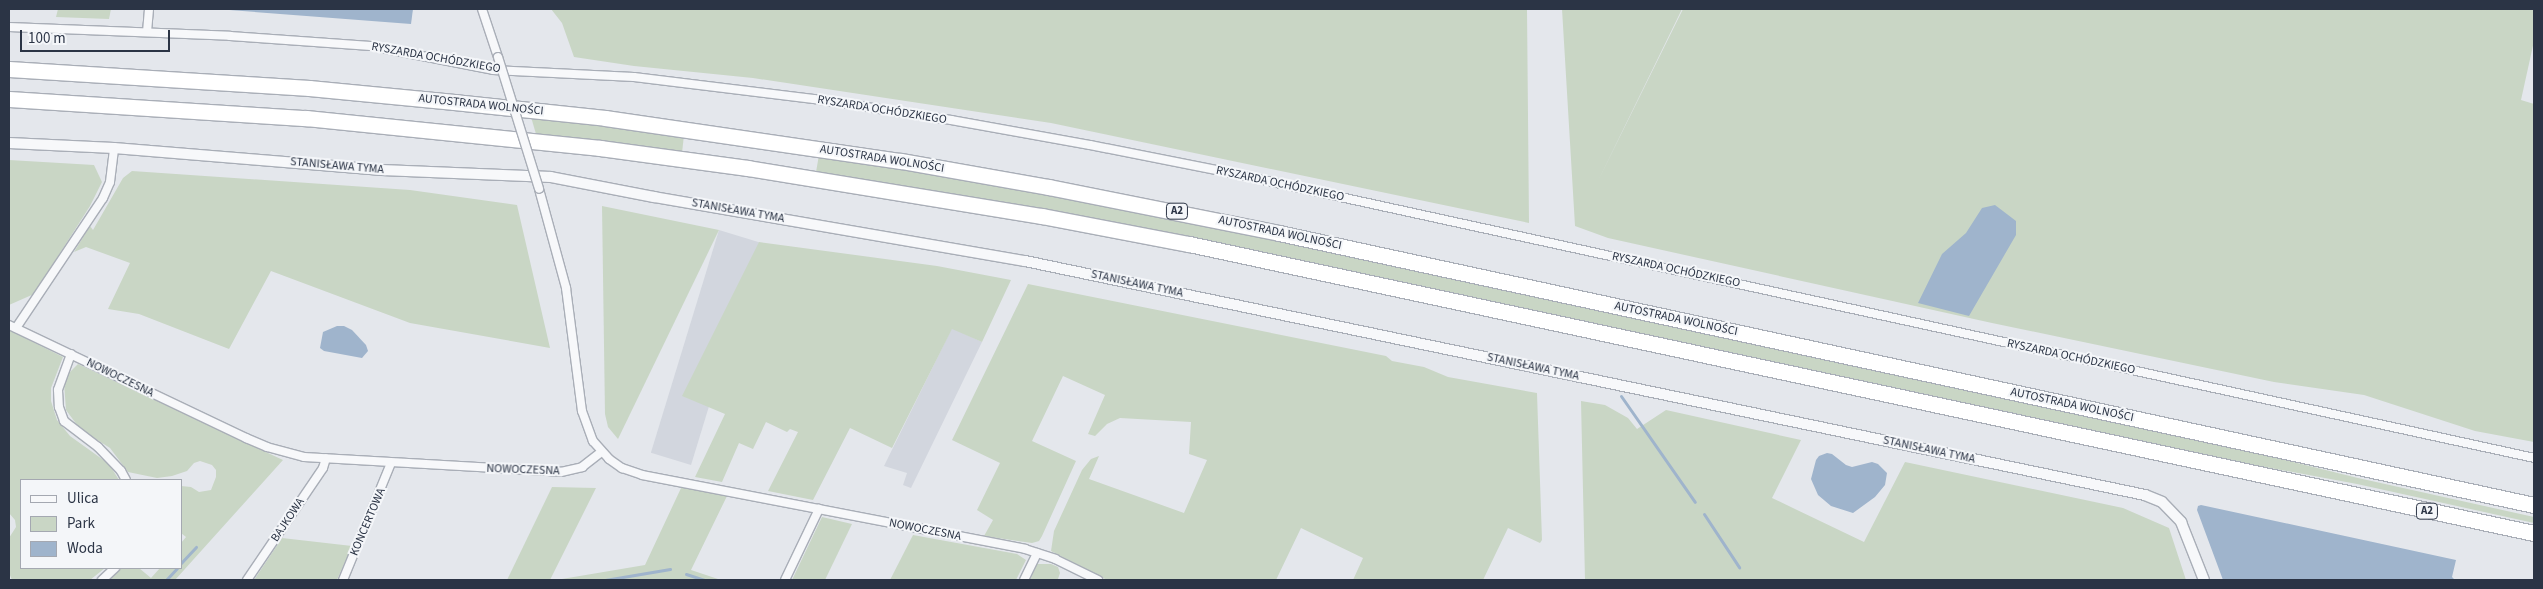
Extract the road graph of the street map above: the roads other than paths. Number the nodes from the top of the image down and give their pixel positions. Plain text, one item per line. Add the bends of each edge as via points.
1 (149, 9) edge
2 (482, 9) edge
3 (9, 27) edge
4 (147, 32) junction
5 (9, 70) edge
6 (9, 99) edge
7 (9, 143) edge
8 (114, 148) junction
9 (13, 327) edge
10 (71, 354) junction
11 (601, 452) junction
12 (326, 458) junction
13 (2534, 458) edge
14 (391, 464) junction
15 (125, 479) edge
16 (2534, 505) edge
17 (819, 509) junction
18 (2534, 533) edge
19 (1037, 553) junction
20 (114, 569) edge
21 (102, 580) edge
22 (247, 580) edge
23 (343, 580) edge
24 (785, 580) edge
25 (1024, 580) edge
26 (1098, 580) edge
27 (2204, 580) edge

1 - 4 street
2 - 11 street, bridge via 539,189 566,288 582,411 592,441
3 - 4 street, RYSZARDA OCHÓDZKIEGO
4 - 13 street, RYSZARDA OCHÓDZKIEGO via 371,46 493,70 605,75 814,99 1045,136 1358,200
5 - 16 highway, AUTOSTRADA WOLNOŚCI / A2 via 280,86 454,102 733,136 1049,186
6 - 18 highway, A2 via 306,118 501,137 758,169 1033,214 1226,252
7 - 8 street, STANISŁAWA TYMA
8 - 9 street, NOWOCZESNA via 110,182 103,198
8 - 27 street, STANISŁAWA TYMA via 382,170 551,176 1115,279 2145,495 2162,502 2181,522
9 - 10 street, NOWOCZESNA
10 - 12 street, NOWOCZESNA via 267,447
10 - 15 street via 58,390 64,421 98,447
11 - 14 street, NOWOCZESNA via 582,466 560,472
11 - 17 street, NOWOCZESNA via 622,468 642,475
12 - 14 street, NOWOCZESNA
12 - 22 street, BAJKOWA via 323,468
14 - 23 street, KONCERTOWA
17 - 19 street, NOWOCZESNA
17 - 24 street
19 - 25 street
19 - 26 street, NOWOCZESNA
20 - 21 street

